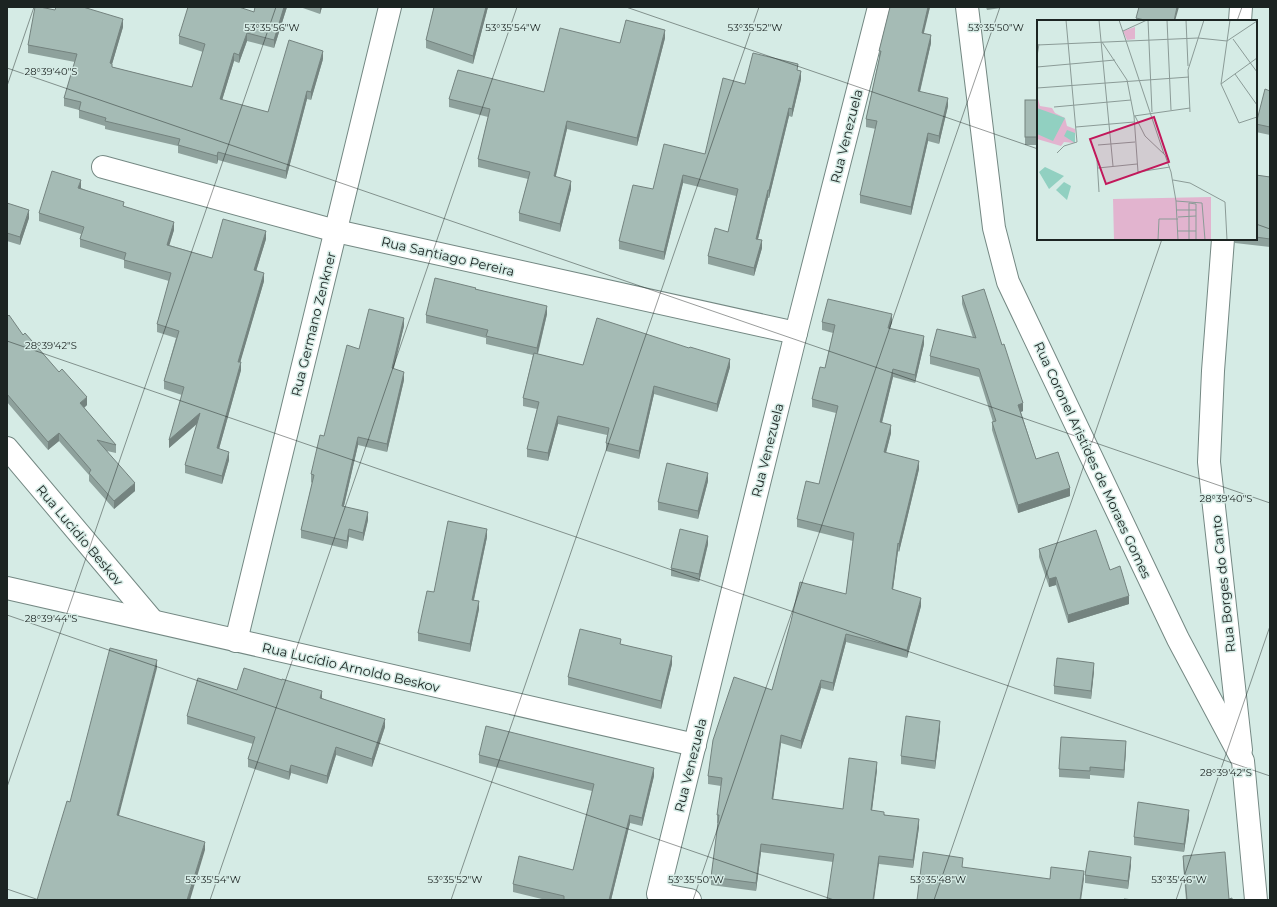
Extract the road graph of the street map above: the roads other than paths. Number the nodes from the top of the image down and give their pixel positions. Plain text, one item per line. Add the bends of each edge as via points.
1 (390, 7) edge
2 (879, 7) edge
3 (967, 7) edge
4 (1241, 7) edge
5 (1240, 20) edge
6 (103, 167) dead end
7 (336, 231) junction
8 (1223, 240) edge
9 (796, 333) junction
10 (7, 448) edge
11 (7, 588) edge
12 (153, 621) junction
13 (236, 641) junction
14 (695, 745) junction
15 (1243, 761) junction
16 (690, 900) edge
17 (1256, 900) edge

1 - 7 street, Rua Germano Zenkner
2 - 9 street, Rua Venezuela
3 - 15 street, Rua Coronel Aristides de Moraes Gomes via 994,228 1008,282 1178,639
4 - 5 street
6 - 7 street, Rua Santiago Pereira
7 - 9 street, Rua Santiago Pereira
7 - 13 street, Rua Germano Zenkner
8 - 15 street, Rua Borges do Canto via 1212,371 1209,462
9 - 14 street, Rua Venezuela
10 - 12 street, Rua Lucidio Beskov
11 - 12 street, Rua Lucídio Arnoldo Beskov
12 - 13 street, Rua Lucídio Arnoldo Beskov
13 - 14 street, Rua Lucídio Arnoldo Beskov
14 - 16 street, Rua Venezuela via 658,894
15 - 17 street, Rua Coronel Aristides de Moraes Gomes

